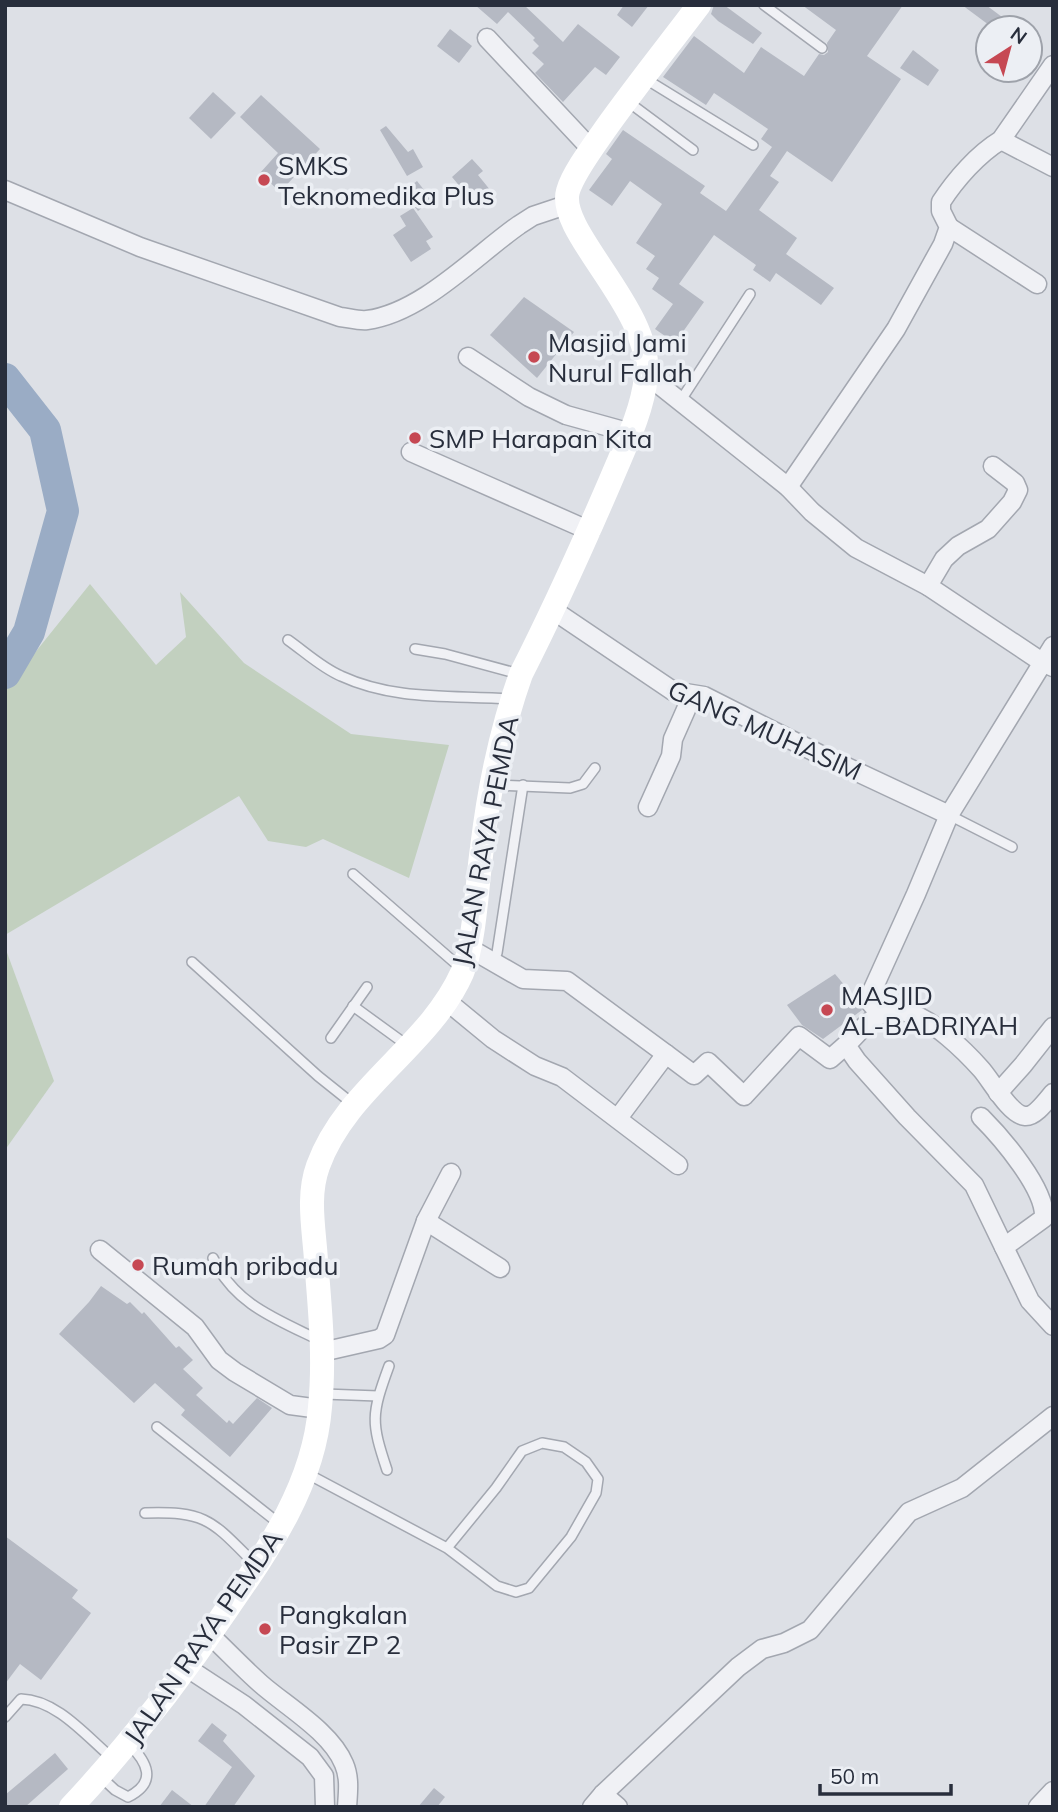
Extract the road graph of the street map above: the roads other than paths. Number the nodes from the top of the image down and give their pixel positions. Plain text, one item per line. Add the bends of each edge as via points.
1 (764, 5) edge
2 (698, 6) edge
3 (486, 38) dead end
4 (822, 48) dead end
5 (1053, 65) edge
6 (642, 78) junction
7 (626, 100) junction
8 (1002, 140) junction
9 (753, 145) dead end
10 (591, 149) junction
11 (693, 150) dead end
12 (1053, 167) edge
13 (5, 190) edge
14 (566, 205) junction
15 (949, 227) junction
16 (1037, 284) dead end
17 (750, 294) dead end
18 (468, 357) dead end
19 (647, 375) junction
20 (681, 400) junction
21 (631, 433) junction
22 (411, 452) dead end
23 (993, 466) dead end
24 (788, 487) junction
25 (590, 531) junction
26 (928, 586) junction
27 (553, 610) junction
28 (288, 640) dead end
29 (1053, 646) edge
30 (415, 649) dead end
31 (1047, 665) edge
32 (522, 674) junction
33 (692, 696) junction
34 (512, 699) junction
35 (595, 768) dead end
36 (492, 784) junction
37 (523, 785) junction
38 (648, 807) dead end
39 (949, 815) junction
40 (1012, 847) dead end
41 (353, 874) dead end
42 (468, 952) junction
43 (497, 953) joint
44 (192, 962) dead end
45 (367, 987) dead end
46 (448, 1002) junction
47 (353, 1006) junction
48 (880, 1014) junction
49 (1053, 1027) edge
50 (331, 1038) dead end
51 (846, 1045) junction
52 (408, 1046) junction
53 (666, 1054) junction
54 (998, 1093) junction
55 (1053, 1093) edge
56 (354, 1105) junction
57 (981, 1117) dead end
58 (618, 1118) junction
59 (678, 1165) dead end
60 (451, 1173) dead end
61 (426, 1221) junction
62 (1004, 1247) junction
63 (100, 1250) dead end
64 (213, 1258) dead end
65 (499, 1268) dead end
66 (1053, 1326) edge
67 (322, 1347) junction
68 (388, 1366) dead end
69 (378, 1396) junction
70 (321, 1401) junction
71 (1053, 1416) edge
72 (157, 1427) dead end
73 (387, 1471) dead end
74 (306, 1473) junction
75 (145, 1513) dead end
76 (282, 1526) junction
77 (447, 1548) junction
78 (257, 1566) junction
79 (210, 1635) junction
80 (186, 1667) junction
81 (301, 1716) junction
82 (5, 1717) edge
83 (284, 1736) junction
84 (114, 1760) junction
85 (1053, 1791) edge
86 (598, 1800) edge
87 (71, 1807) edge
88 (325, 1807) edge
89 (346, 1807) edge
90 (618, 1807) edge
91 (1038, 1807) edge

1 - 4 lane
2 - 6 main road
3 - 10 street
5 - 8 street
6 - 7 main road
6 - 9 lane
7 - 10 main road
7 - 11 lane
8 - 12 street
8 - 15 street via 963,174 941,202
10 - 14 main road via 568,190
13 - 14 street via 141,247 340,317 367,321 432,293 519,225
14 - 19 main road, JALAN RAYA PEMDA via 581,237 633,316 644,344
15 - 16 street
15 - 24 street via 896,329
17 - 20 lane
18 - 21 street via 566,415
19 - 20 street
19 - 21 main road, JALAN RAYA PEMDA
20 - 24 street
21 - 25 main road, JALAN RAYA PEMDA
22 - 25 street
23 - 26 street via 1015,483 1018,490 1012,502 988,529 944,559
24 - 26 street via 856,548
25 - 27 main road, JALAN RAYA PEMDA
26 - 31 street
27 - 32 main road, JALAN RAYA PEMDA
27 - 33 street, GANG MUHASIM via 673,691
28 - 34 lane via 338,676 379,691
29 - 31 street
30 - 32 lane
31 - 39 street
32 - 34 main road, JALAN RAYA PEMDA
33 - 38 street
33 - 39 street, GANG MUHASIM via 704,696
34 - 36 main road, JALAN RAYA PEMDA
35 - 37 lane via 583,784 570,788
36 - 37 lane
36 - 42 main road, JALAN RAYA PEMDA
37 - 43 lane
39 - 40 lane
39 - 48 street via 868,1000
41 - 42 lane
42 - 43 street
42 - 46 main road, JALAN RAYA PEMDA
42 - 53 street via 523,979 567,981
44 - 56 lane
45 - 47 lane
46 - 52 main road, JALAN RAYA PEMDA
46 - 58 street via 493,1039 562,1077
47 - 50 lane
47 - 52 lane
48 - 51 street
48 - 54 street via 900,1010 930,1024 982,1070
49 - 54 street
51 - 53 street via 830,1059 799,1036 744,1096 708,1062 694,1075
51 - 62 street via 907,1117 974,1185
52 - 56 main road, JALAN RAYA PEMDA
53 - 58 street
54 - 55 street via 1025,1116 1032,1115
56 - 67 main road, JALAN RAYA PEMDA via 333,1134 312,1191
57 - 62 street via 1013,1152 1045,1209 1044,1219
58 - 59 street
60 - 61 street
61 - 65 street
61 - 67 street via 385,1335
62 - 66 street via 1030,1301
63 - 70 street via 195,1327 219,1360 235,1372 290,1405
64 - 67 lane via 241,1297
67 - 70 main road, JALAN RAYA PEMDA
68 - 69 lane
69 - 70 lane
69 - 73 lane via 375,1434
70 - 74 main road, JALAN RAYA PEMDA
71 - 86 street via 962,1488 909,1512 810,1630 762,1650 738,1667
72 - 76 lane
74 - 76 main road, JALAN RAYA PEMDA
74 - 77 lane
75 - 78 lane via 181,1512 209,1521
76 - 78 main road, JALAN RAYA PEMDA
77 - 77 lane via 523,1451 542,1443 564,1447 586,1462 598,1479 596,1493 571,1537 529,1588 516,1592 497,1586
78 - 79 main road, JALAN RAYA PEMDA
79 - 80 main road, JALAN RAYA PEMDA
79 - 81 street
80 - 83 street
80 - 84 main road, JALAN RAYA PEMDA
81 - 83 street
81 - 89 street via 344,1763 349,1783
82 - 84 lane via 21,1699 35,1700 52,1707
83 - 88 street via 310,1757 324,1776
84 - 87 main road, JALAN RAYA PEMDA
85 - 91 street
86 - 90 street

